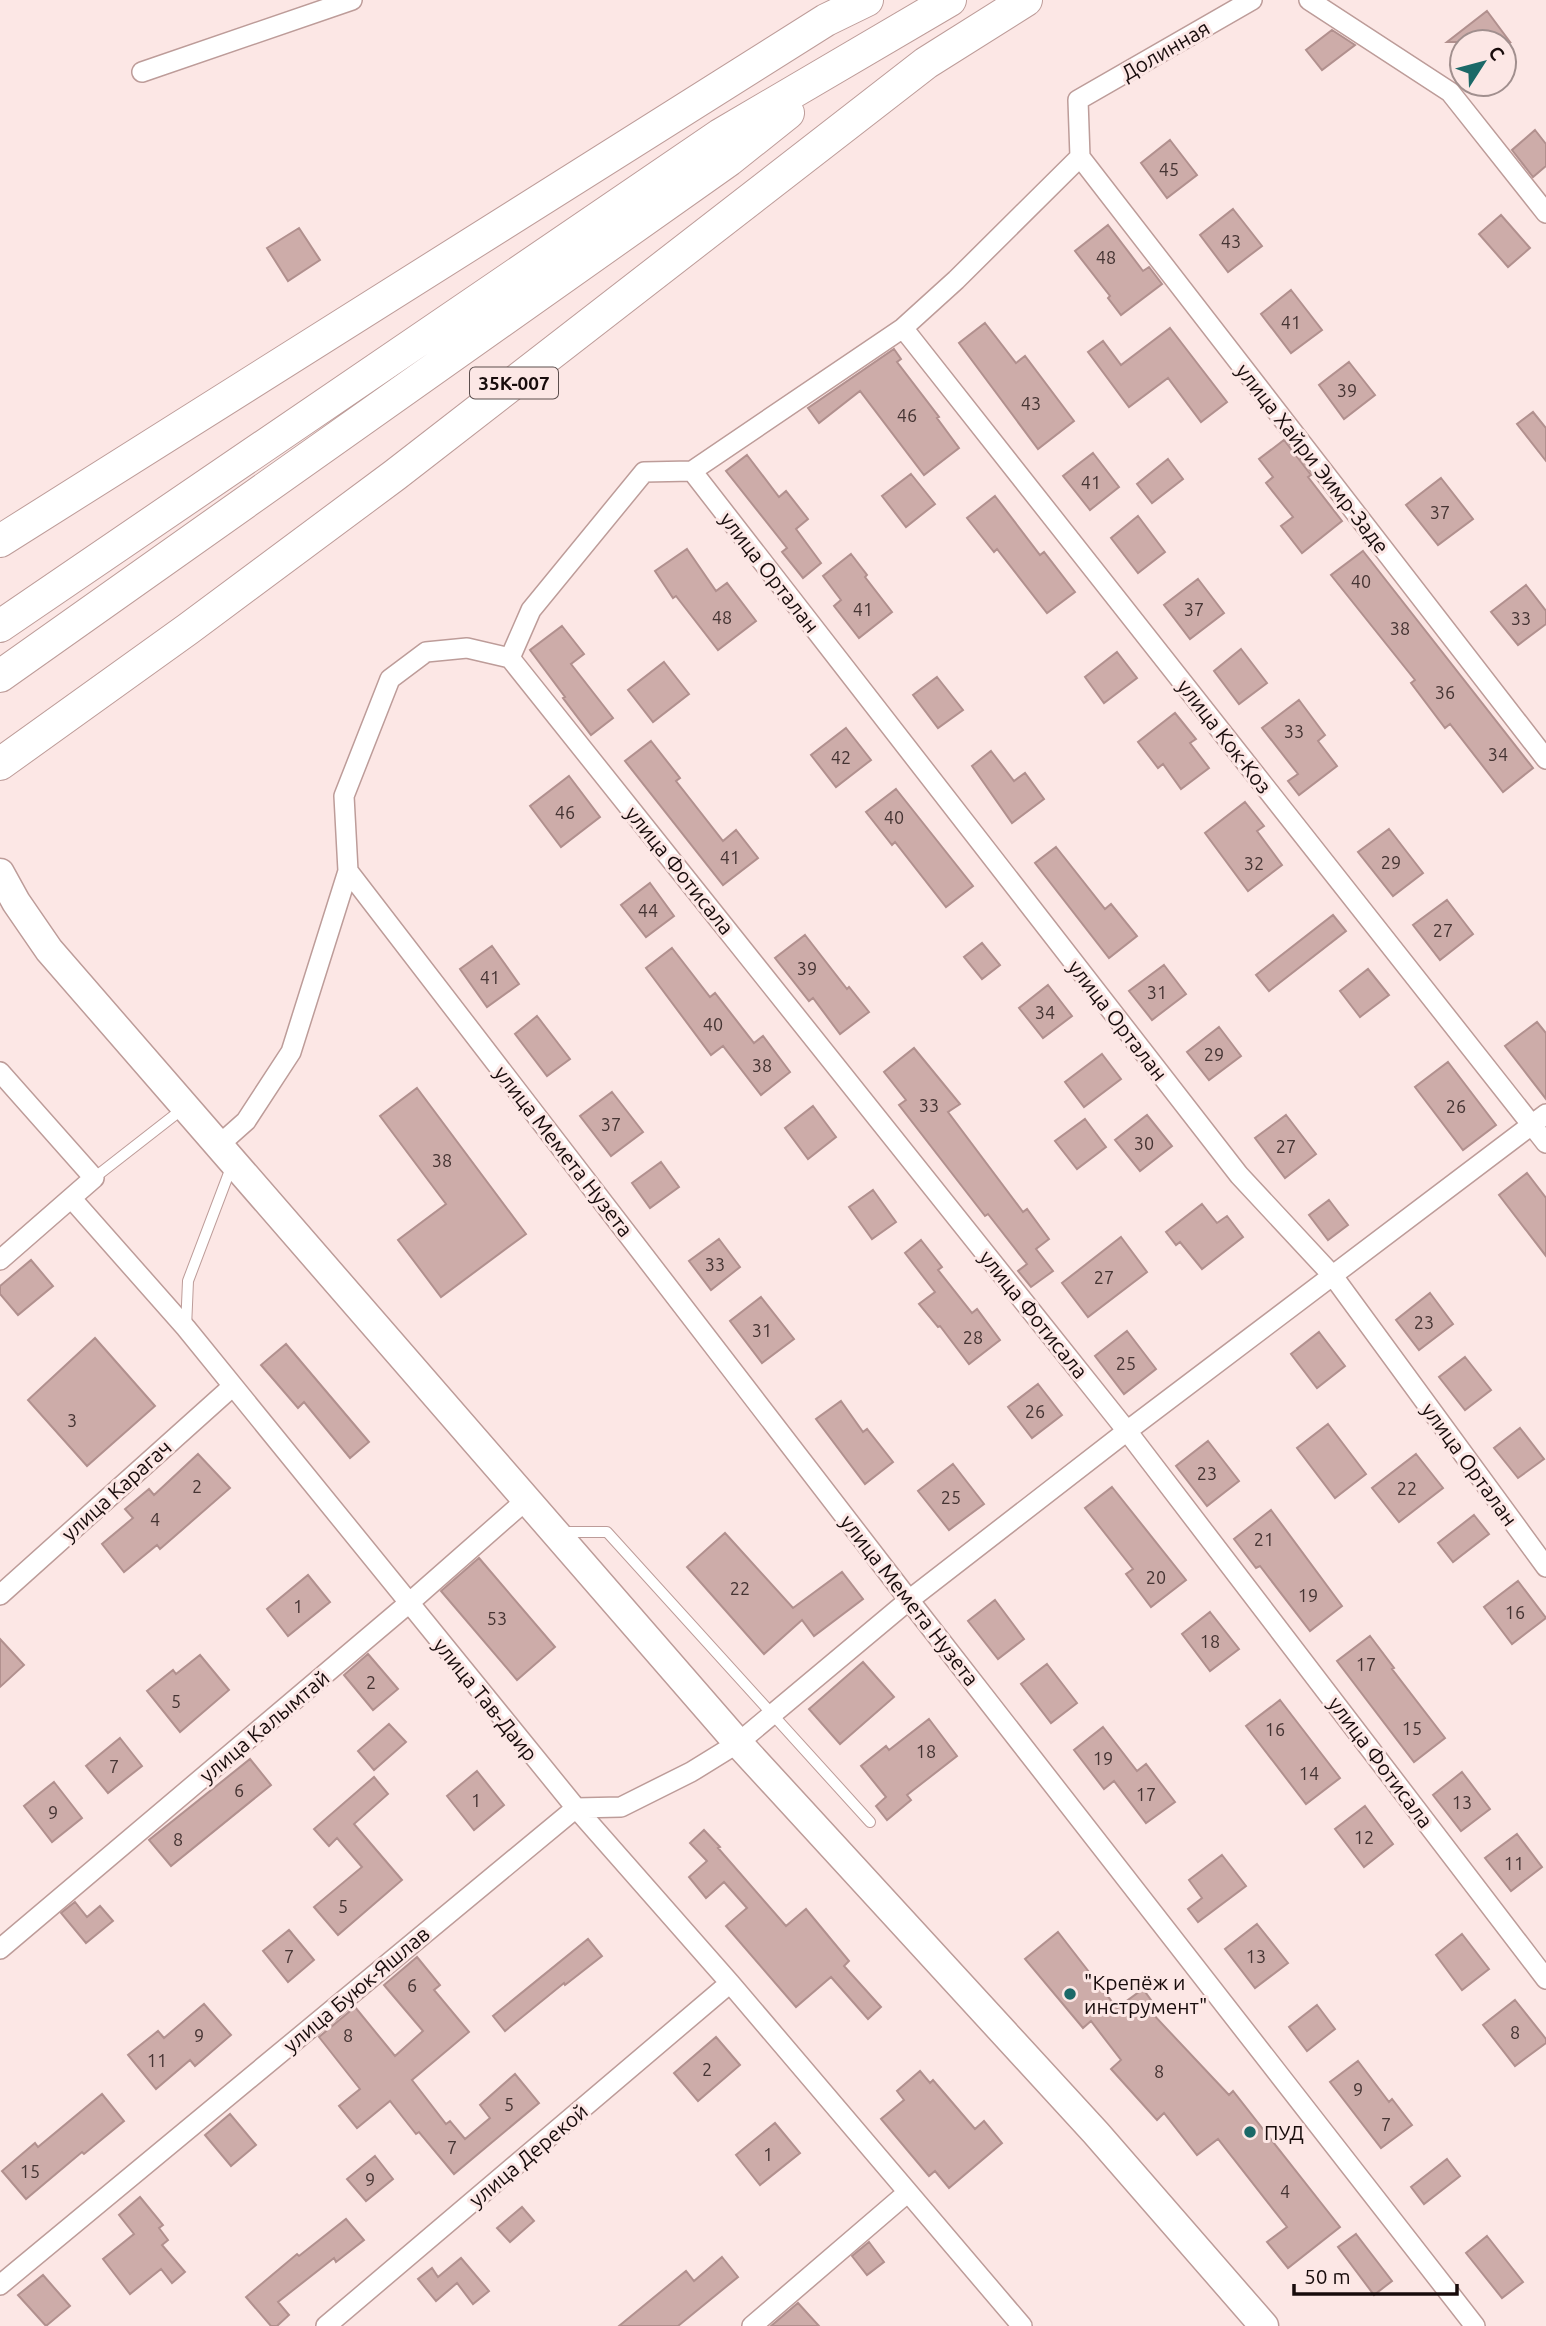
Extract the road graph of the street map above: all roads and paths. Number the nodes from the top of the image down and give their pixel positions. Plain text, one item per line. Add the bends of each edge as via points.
1 (352, 0) edge
2 (867, 0) edge
3 (950, 0) edge
4 (1026, 0) edge
5 (1252, 0) edge
6 (1309, 0) edge
7 (877, 43) junction
8 (142, 72) dead end
9 (1080, 157) junction
10 (1546, 213) edge
11 (903, 328) junction
12 (692, 471) junction
13 (0, 541) edge
14 (0, 626) edge
15 (510, 657) junction
16 (0, 676) edge
17 (1546, 759) edge
18 (0, 764) edge
19 (348, 871) junction
20 (0, 873) edge
21 (0, 908) edge
22 (49, 950) junction
23 (0, 1072) edge
24 (186, 1106) junction
25 (1539, 1119) edge
26 (1546, 1143) edge
27 (226, 1153) junction
28 (94, 1178) junction
29 (72, 1199) junction
30 (0, 1260) edge
31 (1333, 1276) junction
32 (186, 1328) junction
33 (233, 1386) junction
34 (1127, 1431) junction
35 (525, 1500) junction
36 (553, 1533) junction
37 (1546, 1567) edge
38 (0, 1595) edge
39 (909, 1600) junction
40 (409, 1603) junction
41 (773, 1714) junction
42 (738, 1743) junction
43 (576, 1808) junction
44 (870, 1822) dead end
45 (0, 1949) edge
46 (1546, 1979) edge
47 (730, 1983) junction
48 (907, 2193) junction
49 (0, 2285) edge
50 (327, 2326) edge
51 (752, 2326) edge
52 (1022, 2326) edge
53 (1264, 2326) edge
54 (1475, 2326) edge

1 - 8 street
2 - 13 main road via 826,20
3 - 7 main road, 35К-007
4 - 18 main road, 35К-007 via 926,63 384,483
5 - 9 street, Долинная via 1078,100
6 - 10 street via 1450,92
7 - 14 main road, 35К-007 via 720,135
7 - 16 main road, 35К-007 via 730,160
9 - 11 street
9 - 17 street, улица Хайри Эимр-Заде
11 - 12 street
11 - 25 street, улица Кок-Коз
12 - 15 street via 644,472 531,610
12 - 31 street, улица Орталан via 1239,1175
15 - 19 street via 467,648 426,652 390,679 344,796
15 - 34 street, улица Фотисала
19 - 27 street via 291,1052
19 - 39 street, улица Мемета Нузета
20 - 22 main road
21 - 22 main road
22 - 24 main road
23 - 28 street
24 - 27 main road
24 - 28 lane
25 - 26 street, улица Кок-Коз
25 - 31 street
27 - 32 lane via 188,1281
27 - 35 main road
28 - 29 street
29 - 30 street
29 - 32 street, улица Тав-Даир
31 - 34 street
31 - 37 street, улица Орталан
32 - 33 street, улица Тав-Даир
33 - 38 street, улица Карагач
33 - 40 street, улица Тав-Даир
34 - 39 street
34 - 46 street, улица Фотисала
35 - 36 main road
35 - 40 street, улица Калымтай
36 - 41 lane via 607,1532
36 - 42 main road
39 - 41 street
39 - 54 street, улица Мемета Нузета
40 - 43 street, улица Тав-Даир
40 - 45 street, улица Калымтай
41 - 42 street
41 - 44 lane
42 - 43 street via 621,1807
42 - 53 main road via 1096,2133
43 - 47 street, улица Тав-Даир
43 - 49 street, улица Буюк-Яшлав
47 - 48 street, улица Тав-Даир
47 - 50 street, улица Дерекой
48 - 51 street
48 - 52 street, улица Тав-Даир

